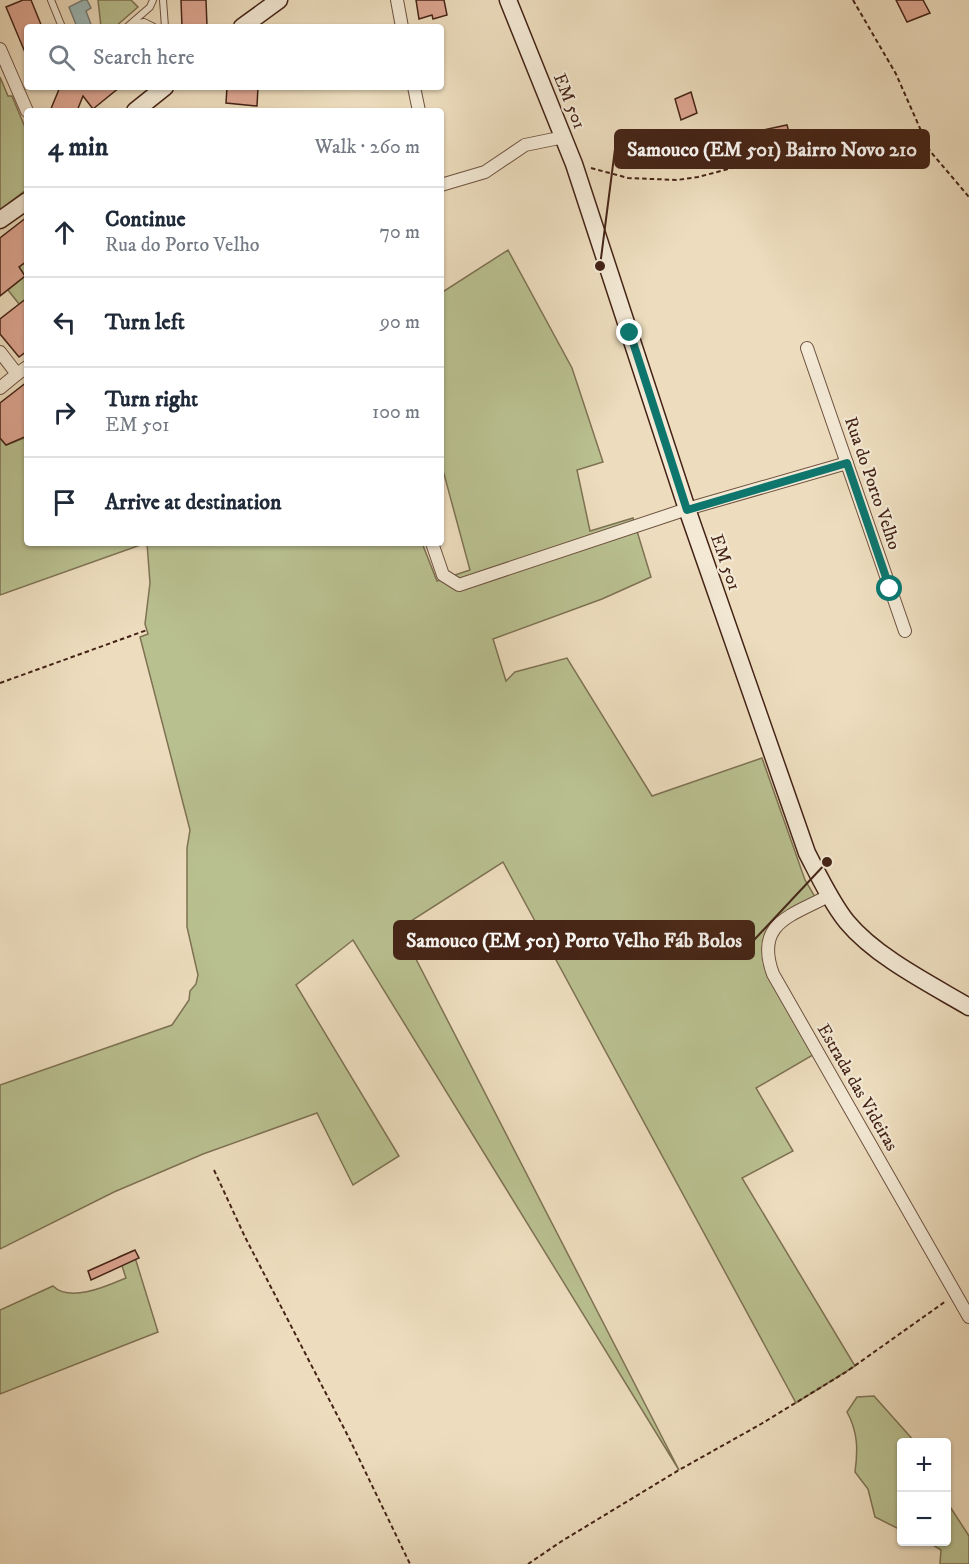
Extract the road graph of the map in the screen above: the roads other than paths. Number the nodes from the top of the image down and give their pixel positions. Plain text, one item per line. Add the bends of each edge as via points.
1 (51, 0) edge
2 (153, 0) edge
3 (163, 0) edge
4 (397, 0) edge
5 (508, 0) edge
6 (268, 2) edge
7 (61, 24) edge
8 (130, 24) edge
9 (165, 24) edge
10 (245, 24) edge
11 (401, 24) edge
12 (0, 49) edge
13 (161, 90) edge
14 (415, 90) edge
15 (26, 108) edge
16 (139, 108) edge
17 (418, 108) edge
18 (564, 137) junction
19 (444, 183) edge
20 (24, 201) edge
21 (0, 220) edge
22 (807, 348) dead end
23 (0, 352) edge
24 (22, 370) edge
25 (0, 388) edge
26 (847, 463) junction
27 (687, 510) junction
28 (433, 546) edge
29 (905, 631) dead end
30 (830, 895) junction
31 (969, 1007) edge
32 (969, 1317) edge

1 - 7 lane
2 - 8 lane
3 - 9 lane
4 - 11 street
5 - 18 main road, EM 501 / EM 501
6 - 10 main road
12 - 15 street
13 - 16 main road
14 - 17 street
18 - 19 street via 525,145 485,172
18 - 27 main road, EM 501 / EM 501
20 - 21 main road
22 - 26 street, Rua do Porto Velho
23 - 24 street
24 - 25 street
26 - 27 street
26 - 29 street, Rua do Porto Velho
27 - 28 street via 459,585 443,575
27 - 30 main road, EM 501 / EM 501 via 796,826
30 - 31 main road, EM 501 / EM 501 via 848,922 885,956
30 - 32 street, Estrada das Videiras via 774,927 767,941 768,959

